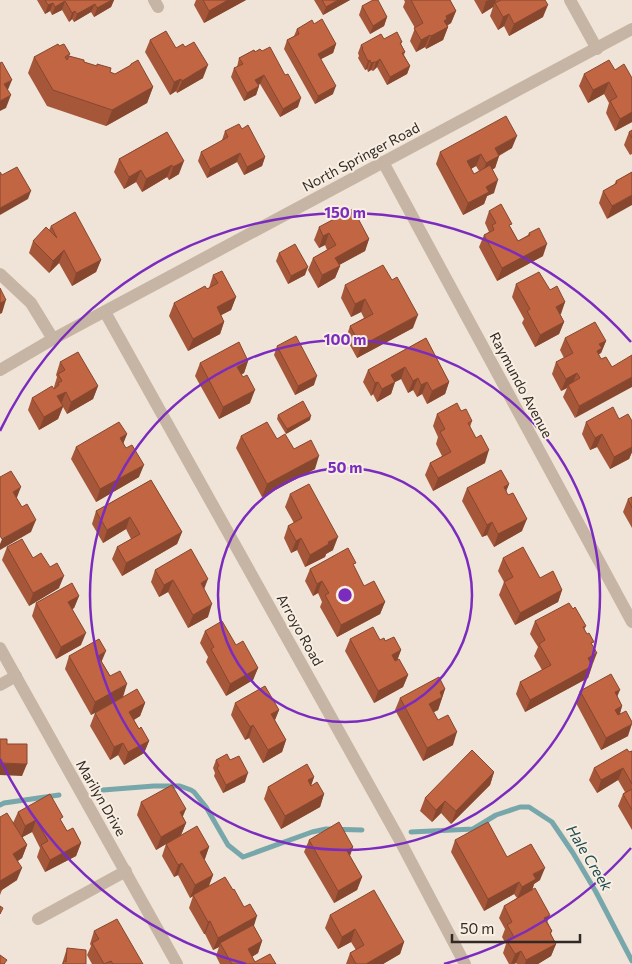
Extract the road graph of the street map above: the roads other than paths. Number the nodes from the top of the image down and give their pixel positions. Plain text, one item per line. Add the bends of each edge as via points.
1 (570, 0) edge
2 (632, 29) edge
3 (597, 49) junction
4 (384, 162) junction
5 (0, 274) edge
6 (105, 312) junction
7 (53, 339) junction
8 (0, 370) edge
9 (632, 622) edge
10 (0, 648) edge
11 (16, 676) junction
12 (0, 685) edge
13 (126, 871) junction
14 (38, 920) dead end
15 (177, 964) edge
16 (465, 964) edge

1 - 3 street
2 - 3 street, North Springer Road
3 - 4 street, North Springer Road
4 - 6 street, North Springer Road
4 - 9 street, Raymundo Avenue
5 - 7 street via 31,303
6 - 7 street, North Springer Road
6 - 16 street, Arroyo Road via 393,828
7 - 8 street, North Springer Road
10 - 11 street, Marilyn Drive
11 - 12 street
11 - 13 street, Marilyn Drive
13 - 14 street
13 - 15 street, Marilyn Drive

